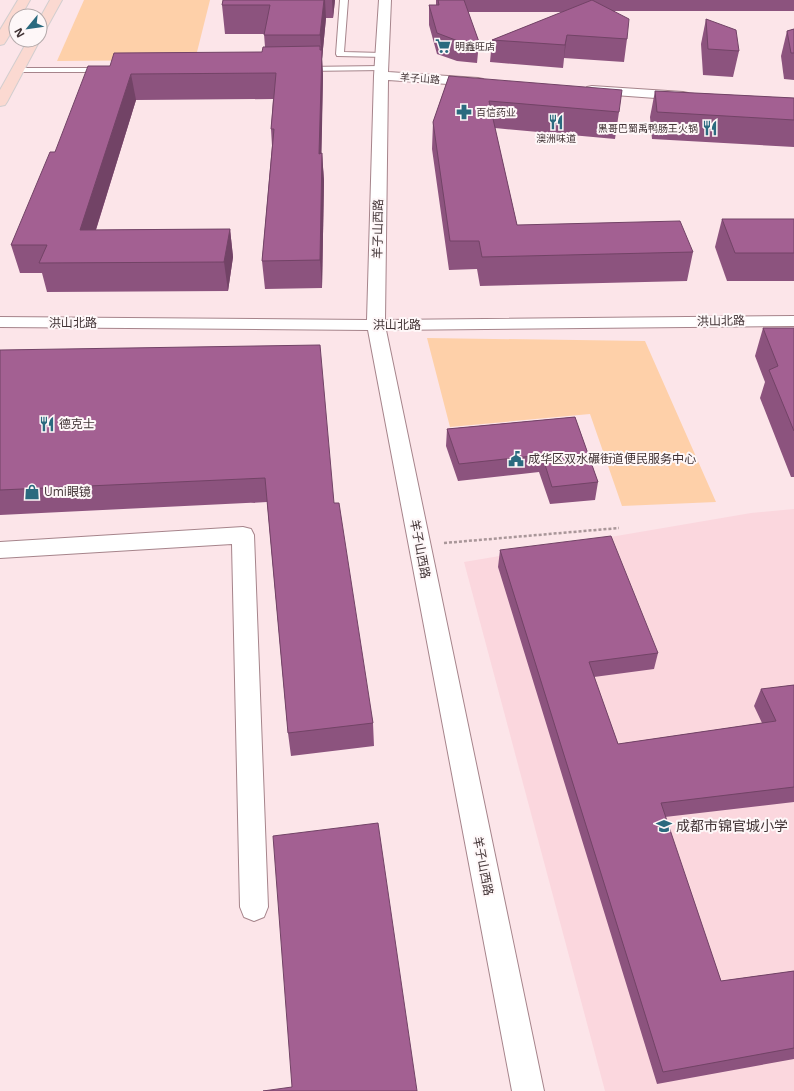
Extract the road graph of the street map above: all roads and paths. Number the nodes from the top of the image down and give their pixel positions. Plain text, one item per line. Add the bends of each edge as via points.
1 (24, 0) edge
2 (56, 0) edge
3 (344, 0) edge
4 (385, 0) edge
5 (48, 15) edge
6 (1, 37) edge
7 (30, 48) edge
8 (381, 66) junction
9 (294, 69) edge
10 (18, 70) junction
11 (112, 70) edge
12 (492, 83) edge
13 (580, 89) edge
14 (699, 97) edge
15 (0, 102) edge
16 (794, 320) edge
17 (0, 322) edge
18 (376, 325) junction
19 (619, 528) dead end
20 (419, 545) junction
21 (0, 550) edge
22 (254, 907) dead end
23 (528, 1091) edge

1 - 6 main road
2 - 5 main road
3 - 8 lane via 340,54
4 - 8 street, 羊子山西路
7 - 10 main road
8 - 9 lane
8 - 12 street, 羊子山路
8 - 18 street, 羊子山西路
10 - 11 lane
10 - 15 main road
13 - 14 street
16 - 18 street, 洪山北路
17 - 18 street, 洪山北路
18 - 20 street, 羊子山西路
19 - 20 path
20 - 23 street, 羊子山西路
21 - 22 street via 243,535

